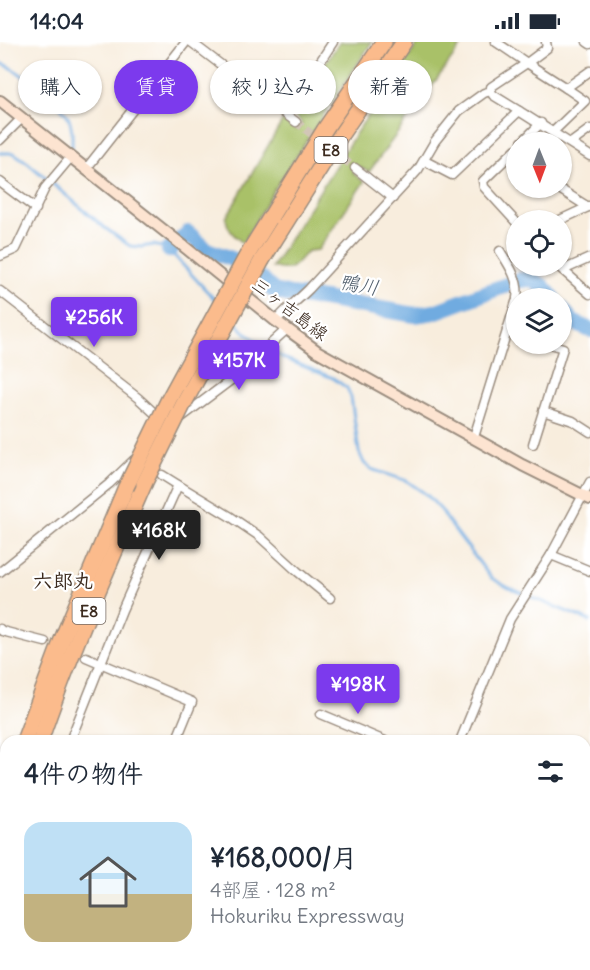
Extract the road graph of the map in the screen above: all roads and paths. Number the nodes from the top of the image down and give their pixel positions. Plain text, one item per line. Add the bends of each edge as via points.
1 (186, 42) edge
2 (191, 42) edge
3 (333, 42) edge
4 (384, 42) edge
5 (404, 42) edge
6 (496, 42) edge
7 (555, 42) edge
8 (546, 45) edge
9 (215, 60) edge
10 (321, 60) edge
11 (527, 63) junction
12 (590, 71) edge
13 (566, 88) junction
14 (491, 91) junction
15 (0, 101) edge
16 (519, 111) junction
17 (286, 114) edge
18 (22, 118) junction
19 (296, 122) tunnel mouth
20 (541, 123) junction
21 (590, 129) edge
22 (532, 132) edge
23 (553, 132) joint
24 (0, 140) edge
25 (572, 142) edge
26 (572, 144) edge
27 (590, 156) edge
28 (72, 157) junction
29 (424, 161) junction
30 (506, 163) edge
31 (355, 168) tunnel mouth
32 (86, 169) junction
33 (0, 182) edge
34 (572, 197) edge
35 (393, 198) junction
36 (589, 207) edge
37 (36, 209) junction
38 (506, 211) edge
39 (572, 215) edge
40 (500, 250) dead end
41 (0, 256) edge
42 (590, 258) edge
43 (572, 264) edge
44 (570, 276) edge
45 (517, 288) edge
46 (0, 291) edge
47 (590, 294) edge
48 (276, 321) junction
49 (287, 329) junction
50 (506, 348) edge
51 (561, 354) edge
52 (543, 411) junction
53 (169, 427) junction
54 (590, 432) edge
55 (474, 437) junction
56 (533, 444) dead end
57 (162, 475) dead end
58 (590, 482) edge
59 (178, 484) junction
60 (587, 497) edge
61 (551, 555) junction
62 (590, 571) edge
63 (0, 572) edge
64 (330, 598) dead end
65 (0, 629) edge
66 (45, 642) dead end
67 (86, 657) dead end
68 (102, 663) junction
69 (321, 714) dead end
70 (26, 735) edge
71 (42, 735) edge
72 (72, 735) edge
73 (178, 735) edge
74 (370, 735) edge
75 (462, 735) edge

1 - 32 street
2 - 9 street
3 - 10 street
4 - 70 highway, E8, bridge via 249,252 169,399 126,487
5 - 71 highway, E8, bridge via 262,260 183,405 108,566
6 - 11 street
7 - 8 street
8 - 11 street
11 - 13 street
11 - 14 street via 491,87
12 - 13 street
13 - 23 street via 585,101
14 - 16 street
14 - 29 street via 459,111
15 - 18 main road, 三ヶ吉島線
16 - 20 street
16 - 29 street via 452,175
17 - 19 street
18 - 24 street
18 - 28 main road, 三ヶ吉島線
20 - 22 street
20 - 23 street
21 - 25 street
26 - 27 street
28 - 32 main road, 三ヶ吉島線
28 - 37 street via 45,188
29 - 35 street
30 - 38 street via 483,181
31 - 35 street
32 - 48 main road, 三ヶ吉島線
33 - 37 street
34 - 36 street
35 - 48 street
36 - 39 street
37 - 41 street via 16,249
40 - 45 street
42 - 43 street
44 - 47 street
46 - 53 street via 138,398
48 - 49 main road, 三ヶ吉島線
49 - 53 street via 231,380
49 - 55 main road, 三ヶ吉島線 via 317,351
50 - 55 street
51 - 52 street
52 - 54 street via 573,421
52 - 56 street
53 - 63 street via 109,484
55 - 60 main road, 三ヶ吉島線
57 - 59 street
58 - 60 street
59 - 64 street via 259,536
59 - 68 street
60 - 61 street
61 - 62 street
61 - 75 street via 510,619
65 - 66 street
67 - 68 street
68 - 72 street
68 - 73 street via 192,702
69 - 74 street

